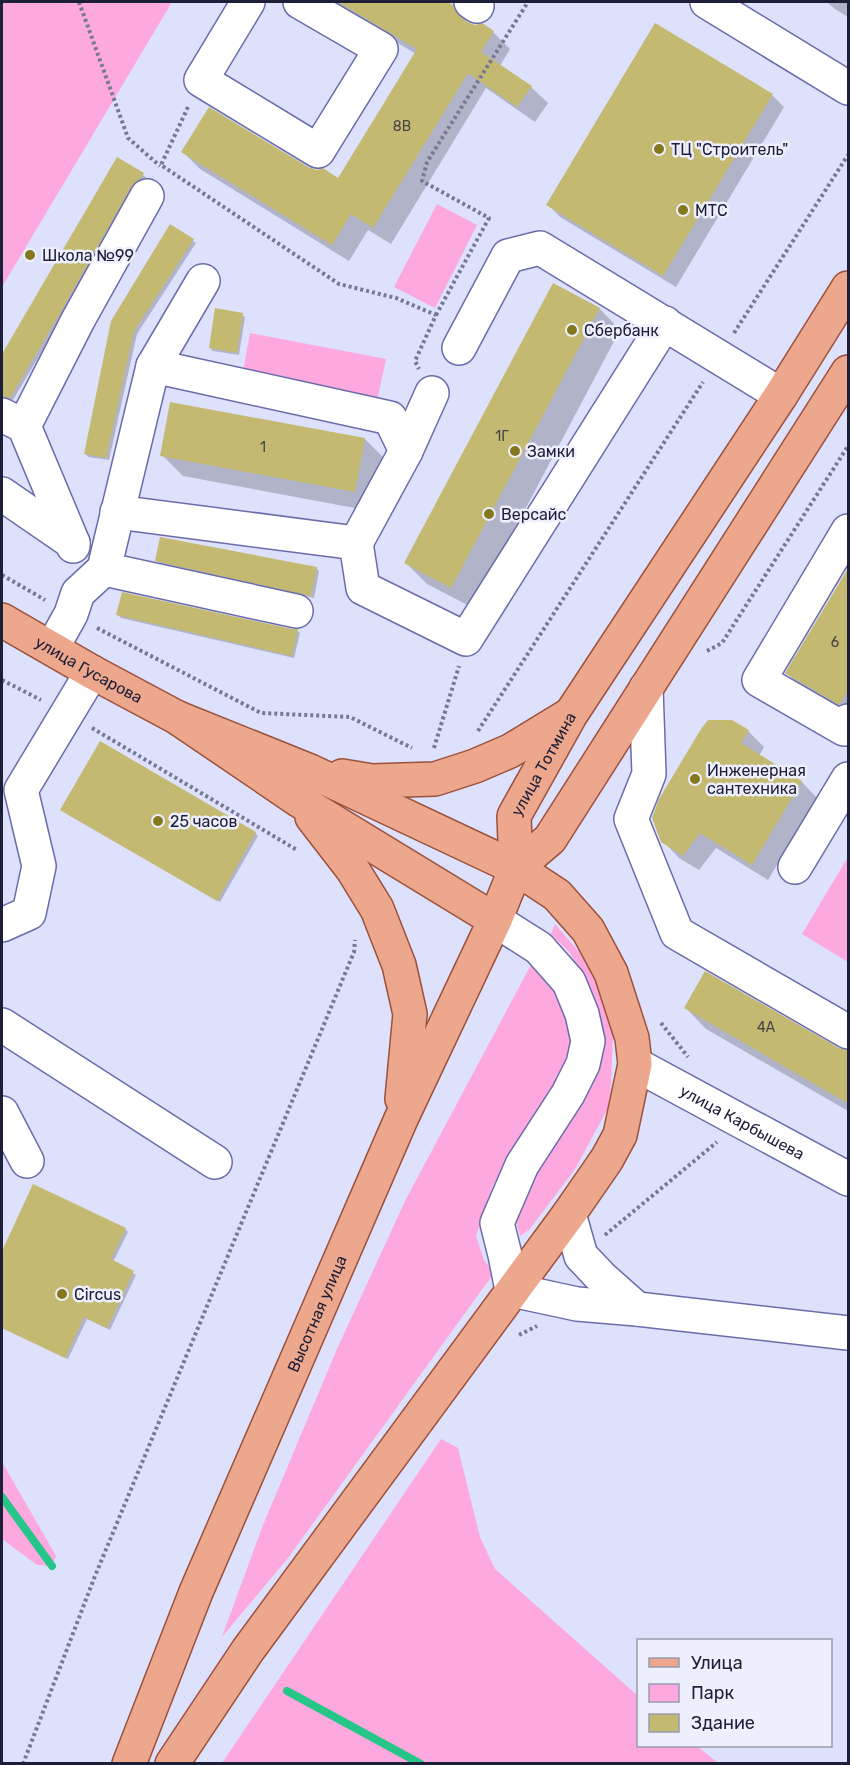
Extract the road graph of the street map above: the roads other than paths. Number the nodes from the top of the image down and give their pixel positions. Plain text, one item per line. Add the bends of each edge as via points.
1 (248, 2) edge
2 (300, 2) edge
3 (726, 6) edge
4 (849, 88) edge
5 (147, 196) dead end
6 (203, 281) dead end
7 (849, 288) edge
8 (665, 323) junction
9 (459, 348) dead end
10 (153, 366) junction
11 (849, 372) edge
12 (432, 393) road end
13 (781, 395) junction
14 (13, 421) edge
15 (406, 451) junction
16 (2, 494) edge
17 (117, 512) junction
18 (849, 531) edge
19 (73, 543) junction
20 (356, 543) junction
21 (104, 569) junction
22 (74, 603) junction
23 (296, 611) dead end
24 (2, 620) edge
25 (52, 648) junction
26 (92, 672) junction
27 (646, 688) junction
28 (571, 714) junction
29 (178, 718) junction
30 (847, 730) edge
31 (310, 771) junction
32 (849, 779) edge
33 (300, 801) junction
34 (795, 867) dead end
35 (516, 868) junction
36 (495, 920) junction
37 (2, 926) edge
38 (2, 1025) edge
39 (849, 1032) edge
40 (635, 1064) junction
41 (2, 1113) edge
42 (401, 1119) junction
43 (27, 1161) dead end
44 (215, 1162) dead end
45 (849, 1179) edge
46 (569, 1214) junction
47 (512, 1290) junction
48 (637, 1309) junction
49 (849, 1333) edge
50 (129, 1764) edge
51 (172, 1764) edge

1 - 2 street via 201,80 318,151 381,49
3 - 4 street
5 - 14 street via 78,320
6 - 10 street
7 - 13 main road, улица Тотмина
8 - 9 street via 540,248 508,256
8 - 13 street
8 - 20 street via 466,639 363,588
10 - 15 street via 390,418
10 - 17 street
11 - 27 main road
12 - 15 street
13 - 28 main road, улица Тотмина
14 - 19 street
15 - 20 street
16 - 19 street
17 - 20 street
17 - 21 street
18 - 30 street via 759,680
19 - 22 street
21 - 22 street
21 - 23 street
22 - 25 street
24 - 25 main road, улица Гусарова
25 - 26 main road, улица Гусарова
26 - 29 main road, улица Гусарова
26 - 37 street via 21,790 39,866 29,913
27 - 35 main road via 550,839
27 - 39 street via 649,774 631,819 677,933
28 - 31 main road via 510,751 435,779 372,781
28 - 35 main road, улица Тотмина via 514,816
29 - 31 main road
29 - 33 main road
31 - 35 main road
32 - 34 street
33 - 36 main road
33 - 42 main road via 353,870 377,909 399,965 410,1014
35 - 36 main road, Высотная улица
35 - 40 main road via 557,895 588,930 610,973 632,1038
36 - 42 main road, Высотная улица
36 - 47 street via 539,948 569,982 588,1041 583,1064 568,1094 522,1165 497,1222
38 - 44 street
40 - 45 street, улица Карбышева
40 - 46 main road via 620,1135
41 - 43 street
42 - 50 main road, Высотная улица via 200,1581
46 - 47 main road
46 - 48 street via 581,1256
47 - 48 street via 577,1304
47 - 51 main road via 248,1650
48 - 49 street

